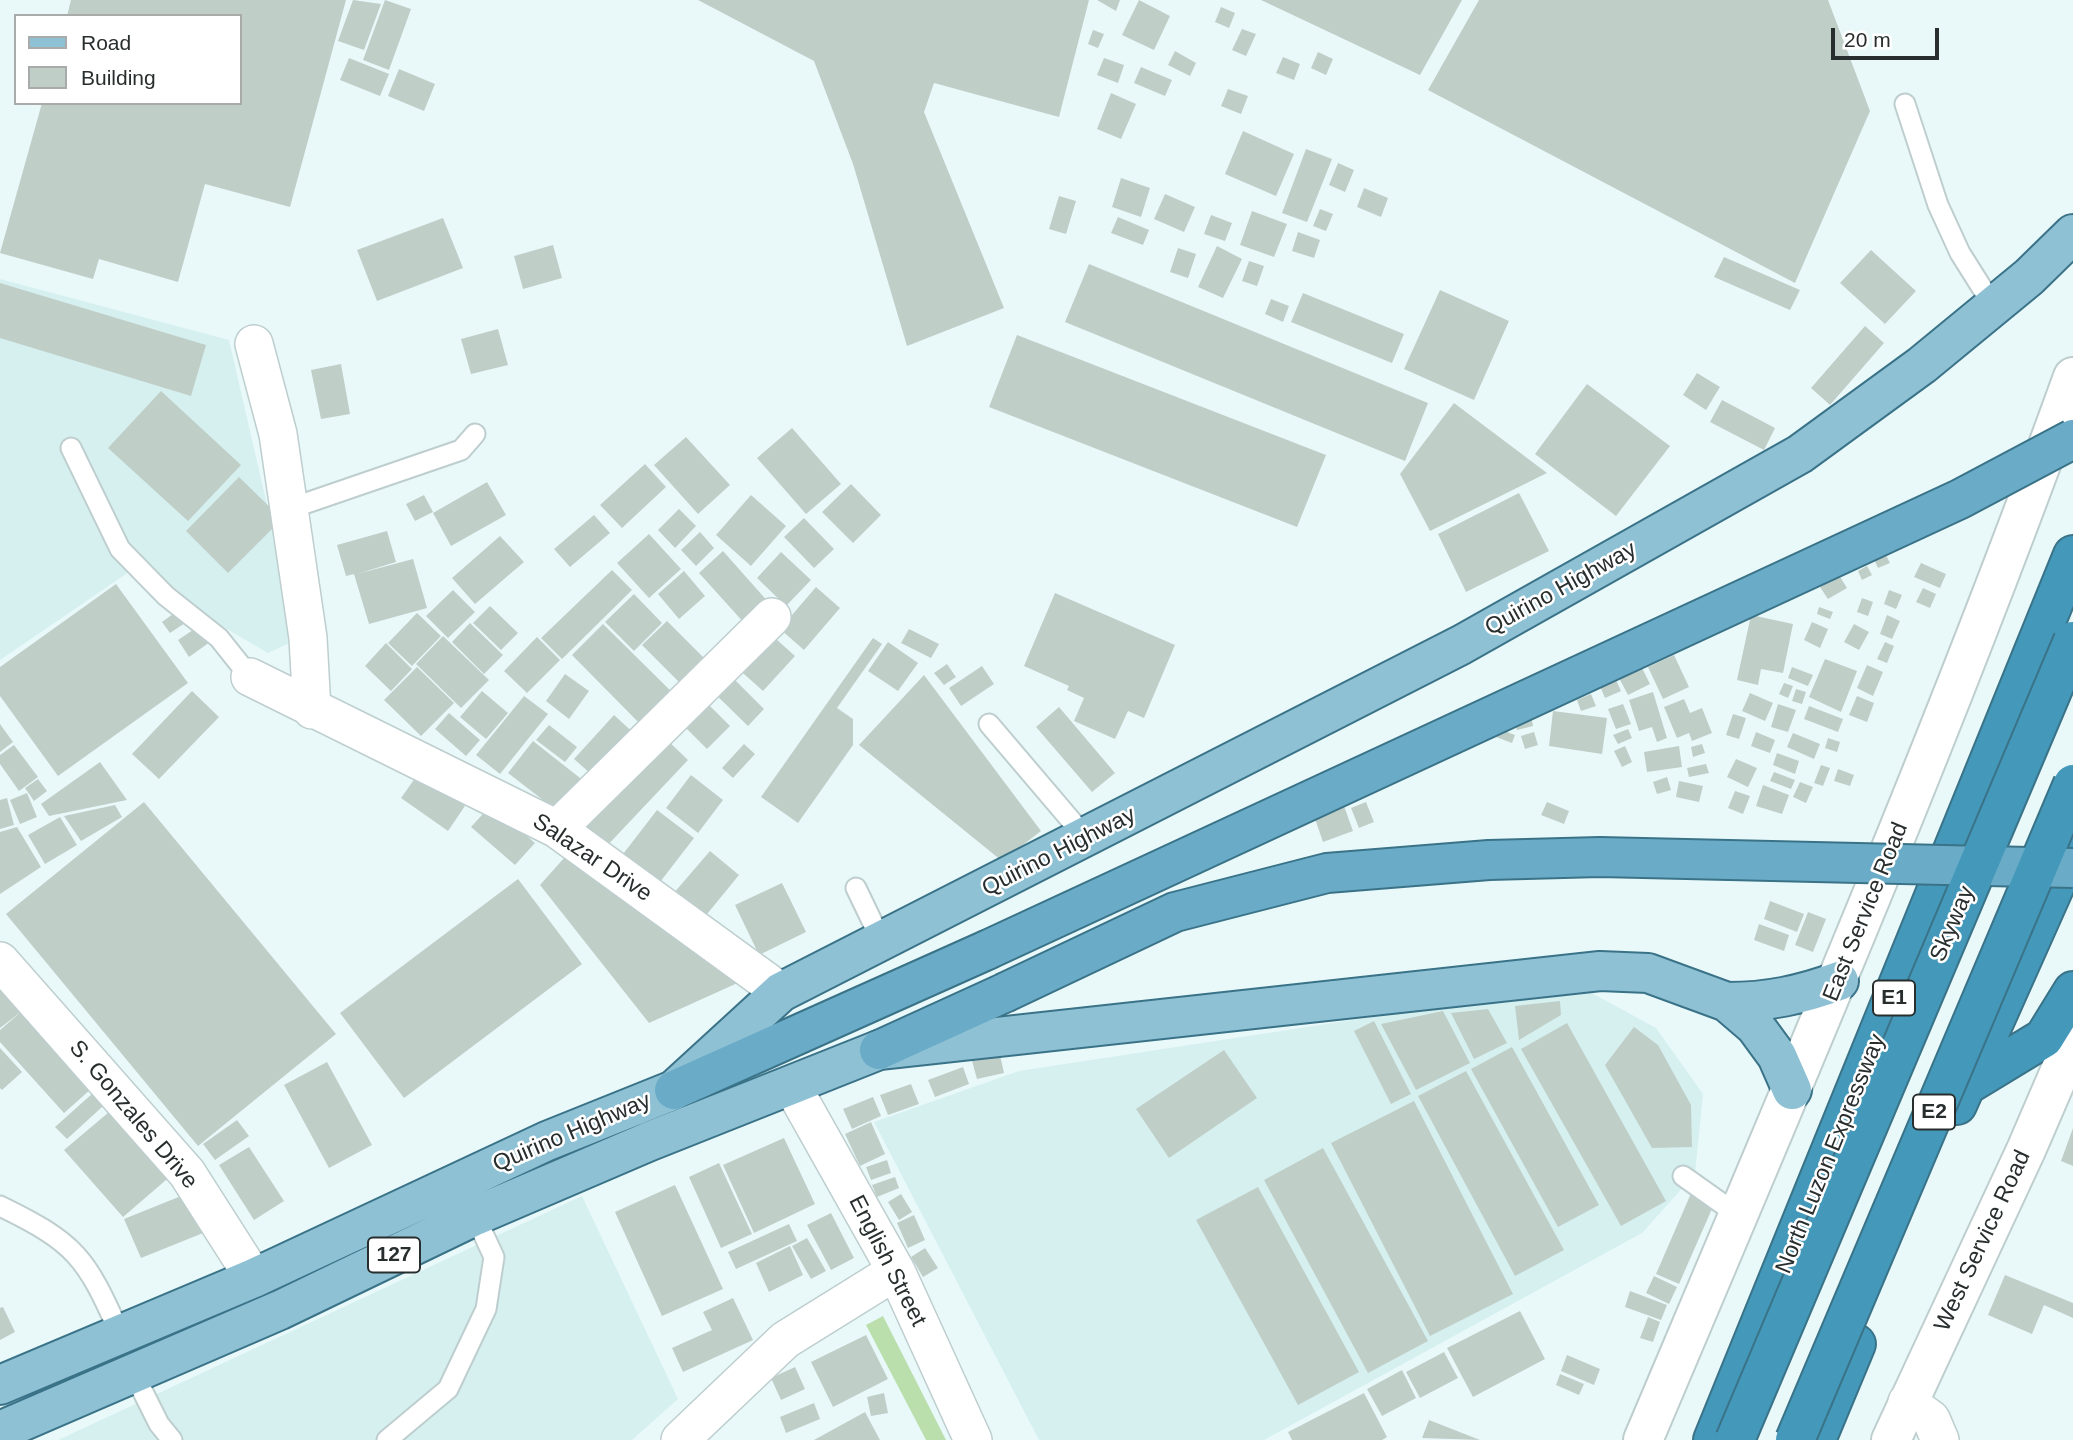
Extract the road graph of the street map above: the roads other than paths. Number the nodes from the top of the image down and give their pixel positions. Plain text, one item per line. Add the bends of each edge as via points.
1 (1905, 104) dead end
2 (2073, 234) edge
3 (1994, 307) junction
4 (254, 344) dead end
5 (2073, 377) edge
6 (475, 434) dead end
7 (2073, 439) edge
8 (71, 448) dead end
9 (289, 509) junction
10 (2073, 555) edge
11 (772, 617) dead end
12 (2073, 641) edge
13 (250, 677) joint
14 (312, 710) junction
15 (989, 724) dead end
16 (2073, 784) edge
17 (557, 829) junction
18 (1086, 838) junction
19 (2073, 845) edge
20 (2073, 868) edge
21 (856, 888) dead end
22 (882, 942) junction
23 (0, 961) edge
24 (1839, 981) junction
25 (2073, 991) edge
26 (781, 992) junction
27 (1727, 1002) junction
28 (2073, 1041) edge
29 (879, 1049) junction
30 (792, 1086) junction
31 (1965, 1086) junction
32 (674, 1090) junction
33 (1792, 1090) junction
34 (1683, 1176) dead end
35 (0, 1206) edge
36 (1738, 1215) junction
37 (475, 1216) junction
38 (896, 1270) junction
39 (254, 1278) junction
40 (120, 1334) junction
41 (134, 1372) junction
42 (0, 1385) edge
43 (1907, 1402) junction
44 (0, 1431) edge
45 (172, 1440) edge
46 (387, 1440) edge
47 (680, 1440) edge
48 (973, 1440) edge
49 (1643, 1440) edge
50 (1713, 1440) edge
51 (1735, 1440) edge
52 (1795, 1440) edge
53 (1816, 1440) edge
54 (1891, 1440) edge
55 (1940, 1440) edge

1 - 3 lane via 1938,205 1960,253
2 - 3 main road, Quirino Highway
3 - 18 main road, Quirino Highway via 1790,460 1461,645
4 - 9 street via 278,434
5 - 24 street, East Service Road
6 - 9 lane via 461,450
7 - 32 highway, bridge via 1948,505
8 - 13 lane via 120,548 166,596 219,638
9 - 14 street via 308,638
10 - 50 highway, North Luzon Expressway / E1
11 - 17 street
12 - 51 highway, Skyway / E2, bridge
13 - 14 street, Salazar Drive
14 - 17 street, Salazar Drive
15 - 18 lane
16 - 52 highway, E2, bridge
17 - 26 street, Salazar Drive
18 - 22 main road, Quirino Highway
19 - 31 highway
20 - 29 highway, bridge via 1600,858 1489,860 1327,873 1175,912
21 - 22 lane
22 - 26 main road, Quirino Highway
23 - 39 street, S. Gonzales Drive via 187,1173
24 - 27 main road via 1803,995
24 - 33 street, East Service Road
25 - 31 highway via 2044,1038
26 - 32 main road, Quirino Highway
27 - 29 main road, Quirino Highway via 1648,973 1600,971
27 - 33 main road via 1755,1026 1777,1056
28 - 43 street, West Service Road
29 - 30 main road, Quirino Highway / 127
30 - 37 main road, Quirino Highway / 127
30 - 38 street, English Street
31 - 53 highway
32 - 39 main road, Quirino Highway / 127 via 547,1141
33 - 36 street, East Service Road
34 - 36 lane
35 - 40 lane via 67,1243 100,1289
36 - 49 street, East Service Road
37 - 41 main road, Quirino Highway / 127 via 280,1310
37 - 46 lane via 494,1257 486,1309 448,1389
38 - 47 street via 785,1340
38 - 48 street, English Street
39 - 40 main road, Quirino Highway / 127
40 - 42 main road, Quirino Highway / 127
41 - 44 main road, Quirino Highway / 127
41 - 45 lane via 159,1424
43 - 54 street, West Service Road
43 - 55 street via 1931,1419

